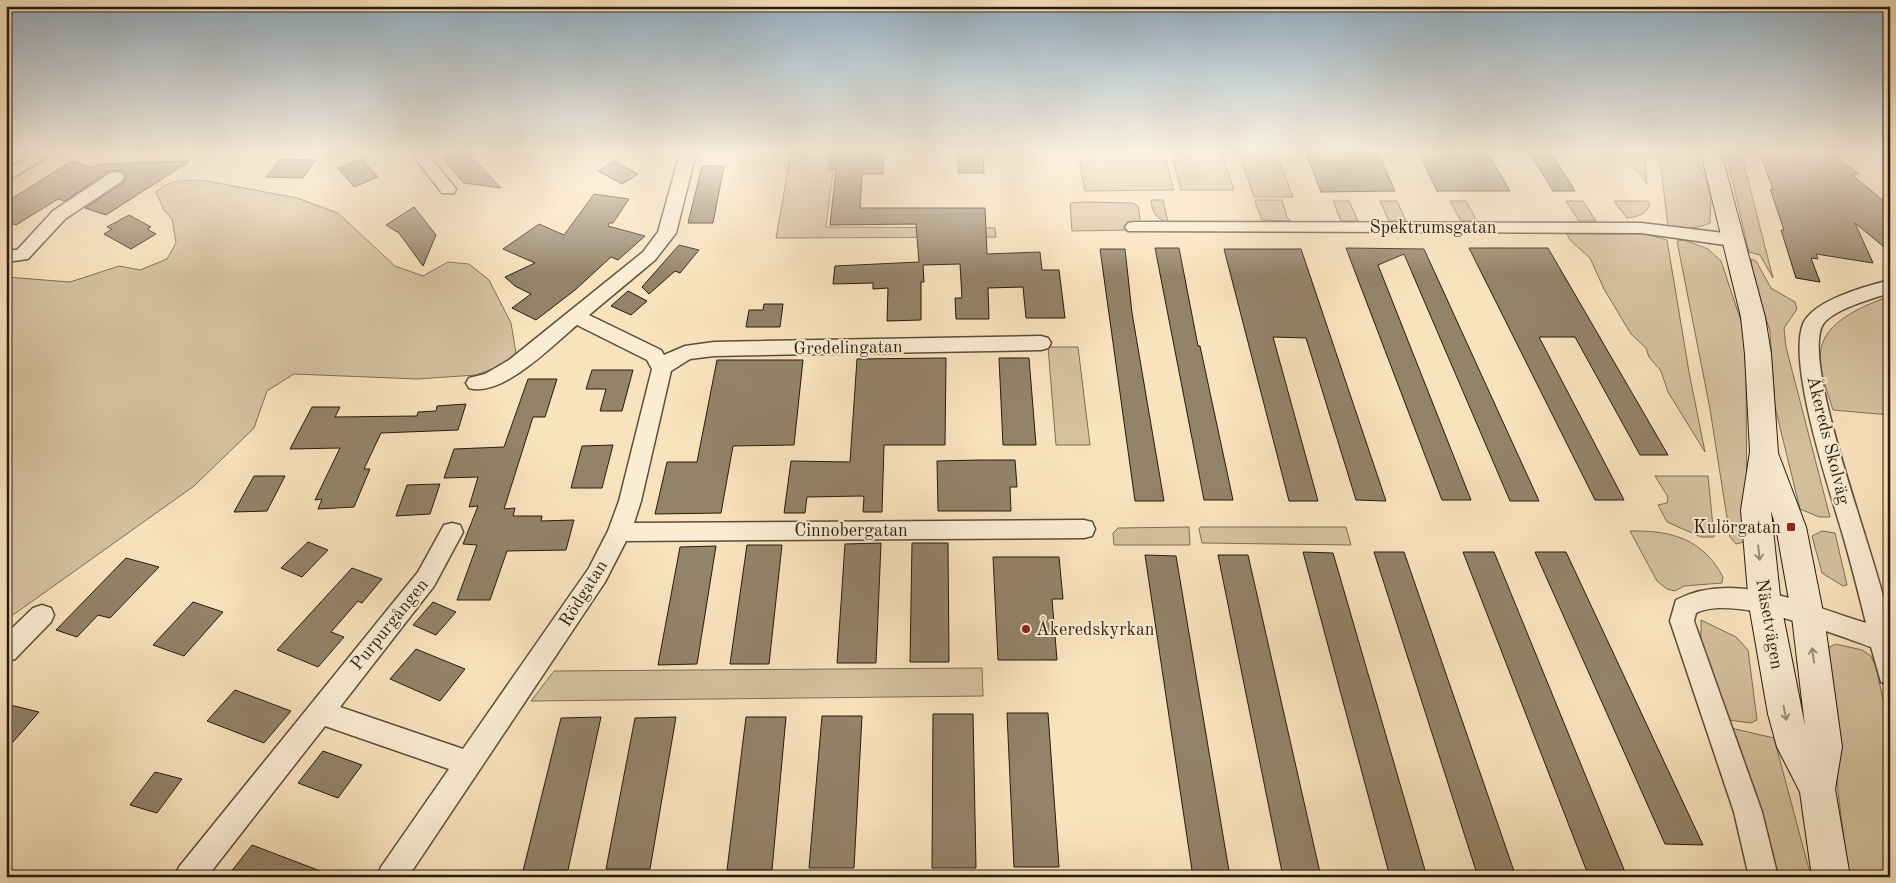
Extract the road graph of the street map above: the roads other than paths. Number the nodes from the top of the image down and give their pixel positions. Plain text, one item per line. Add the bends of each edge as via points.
1 (90, 194) edge
2 (678, 194) edge
3 (1721, 194) edge
4 (1134, 228) dead end
5 (1732, 240) junction
6 (6, 256) edge
7 (1890, 286) edge
8 (576, 317) junction
9 (1041, 343) dead end
10 (662, 370) junction
11 (476, 383) dead end
12 (1764, 452) junction
13 (1084, 529) dead end
14 (452, 532) dead end
15 (619, 532) junction
16 (1765, 604) junction
17 (42, 615) dead end
18 (1808, 617) junction
19 (1882, 640) junction
20 (6, 651) edge
21 (1890, 674) edge
22 (320, 712) junction
23 (467, 763) junction
24 (1818, 789) junction
25 (189, 877) edge
26 (391, 877) edge
27 (1764, 877) edge
28 (1831, 877) edge

1 - 6 street via 59,215 22,255
2 - 8 street via 672,217 659,245
3 - 5 street, Näsetvägen
4 - 5 street, Spektrumsgatan via 1641,228
5 - 12 street, Näsetvägen via 1753,317
7 - 19 street, Åkereds Skolväg via 1826,312 1811,326 1808,339 1822,424
8 - 10 street via 654,355
8 - 11 street via 502,375
9 - 10 street, Gredelingatan via 714,349 686,352 671,358
10 - 15 street, Rödgatan via 630,501
12 -> 16 street, Näsetvägen via 1756,510
12 - 18 street, Näsetvägen via 1791,527
13 - 15 street, Cinnobergatan
14 - 22 street, Purpurgången via 426,579
15 - 23 street, Rödgatan via 596,575
16 - 18 street
16 -> 24 street, Näsetvägen via 1794,747
16 - 27 street via 1742,598 1700,599 1685,607 1682,621 1748,812
17 - 20 street
18 - 19 street
24 -> 18 street, Näsetvägen via 1825,747
19 - 21 street, Åkereds Skolväg
22 - 23 street
22 - 25 street, Purpurgången
23 - 26 street, Rödgatan
24 - 28 street, Näsetvägen

